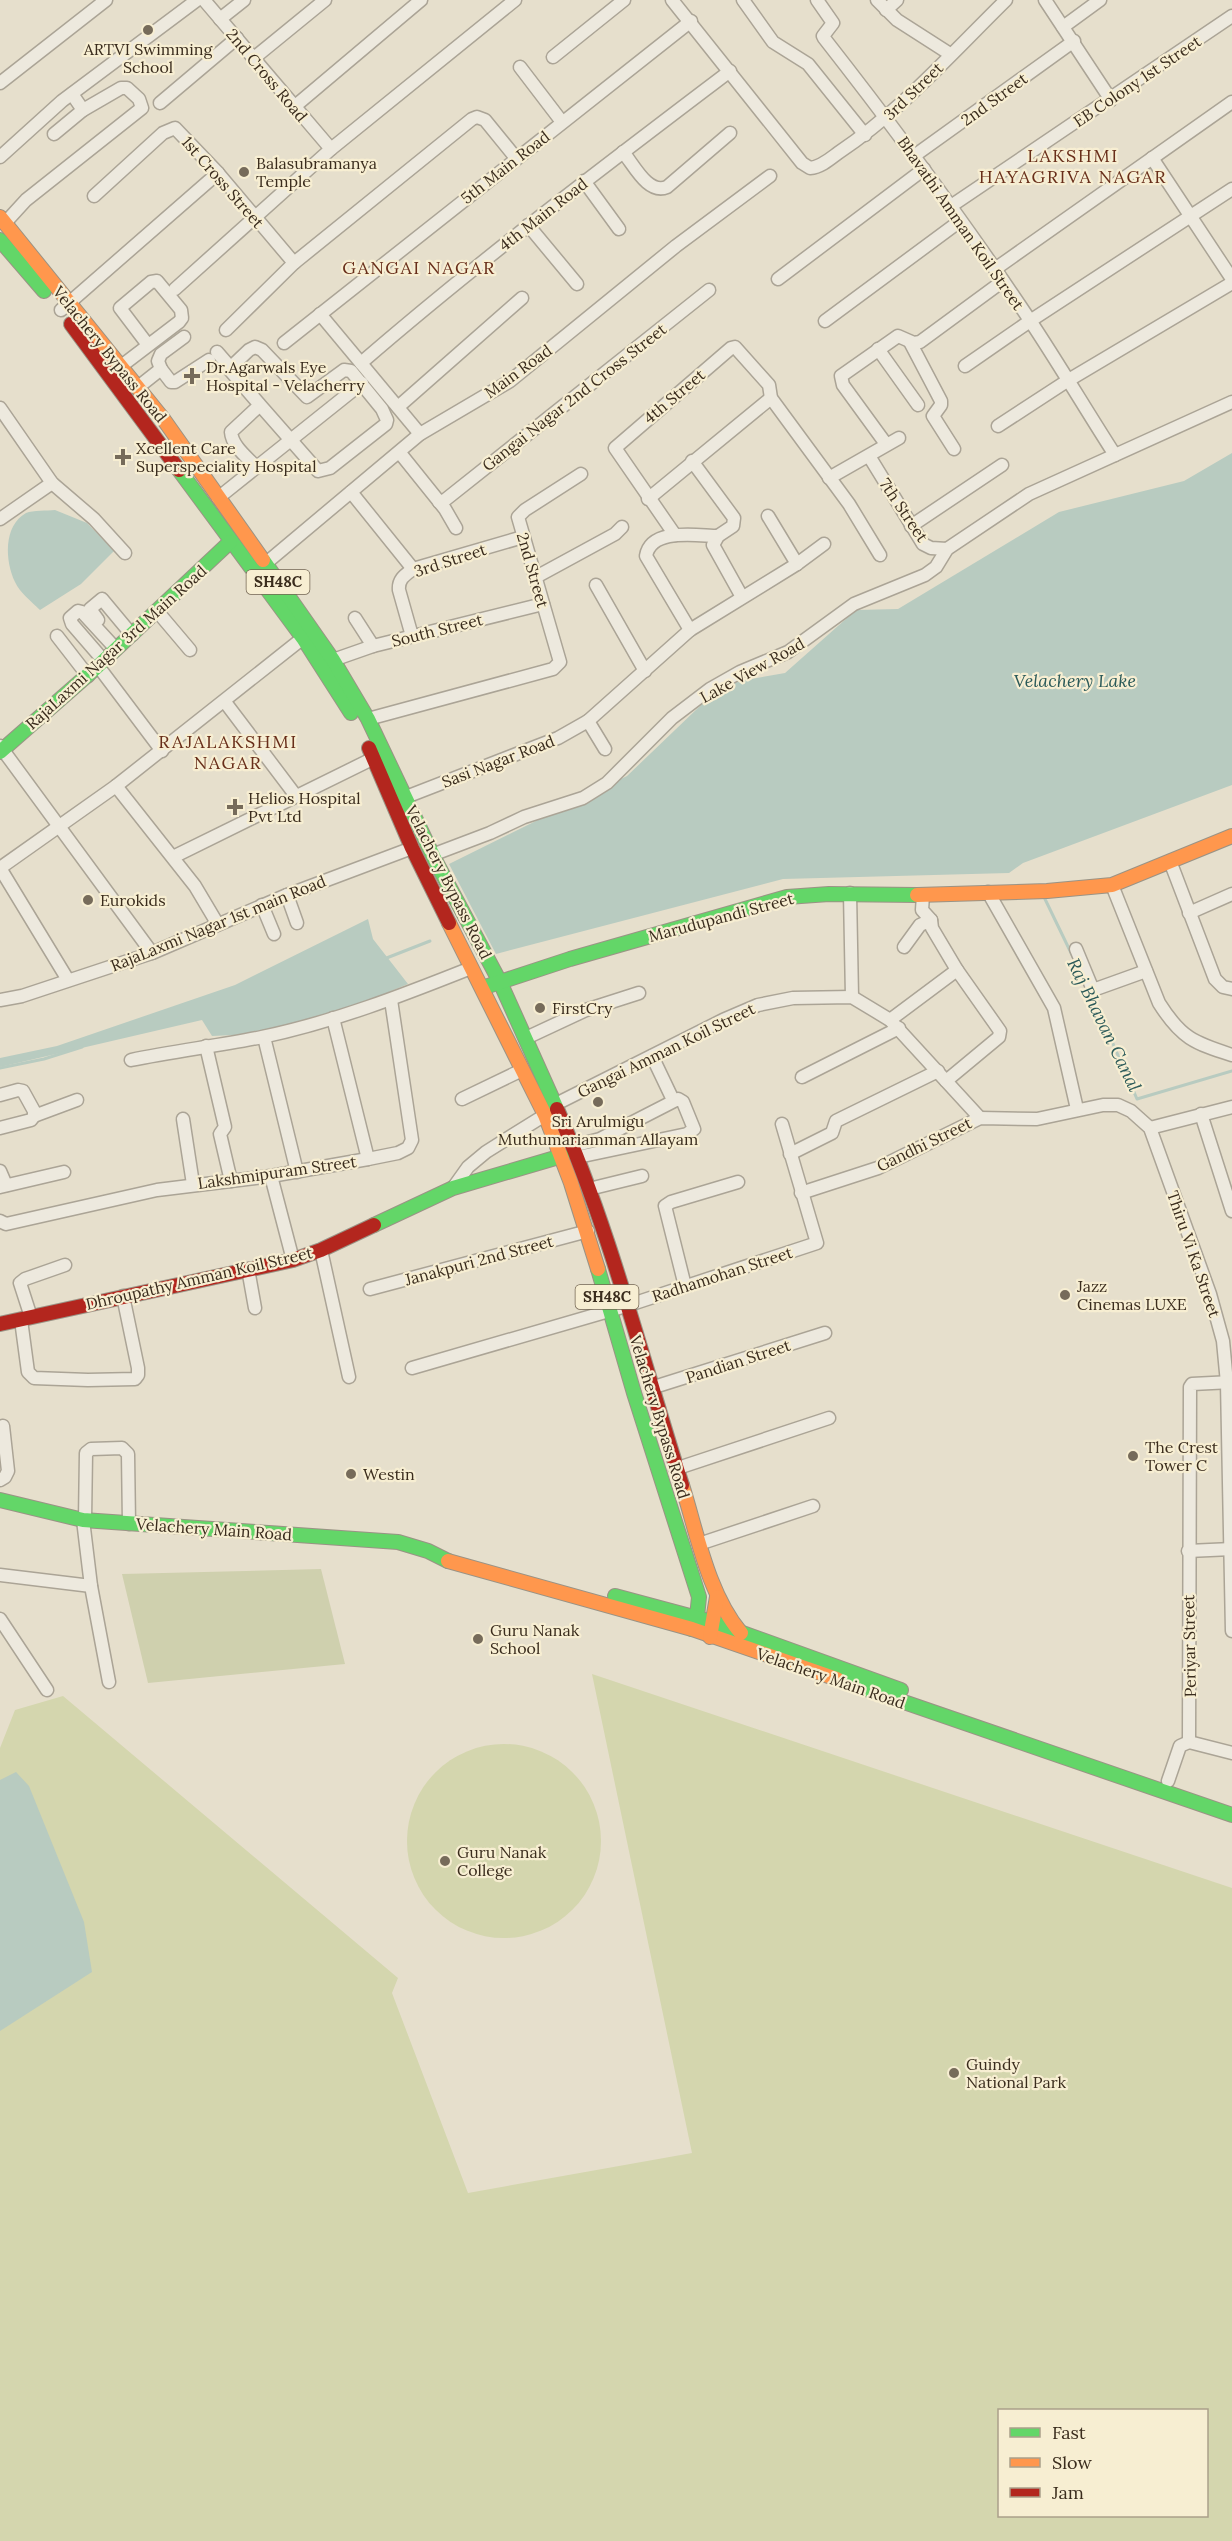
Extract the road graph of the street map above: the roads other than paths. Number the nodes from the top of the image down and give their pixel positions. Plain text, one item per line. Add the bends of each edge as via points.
1 (106, 0) edge
2 (197, 0) edge
3 (204, 0) edge
4 (244, 0) edge
5 (325, 0) edge
6 (421, 0) edge
7 (514, 0) edge
8 (624, 0) edge
9 (672, 0) edge
10 (742, 0) edge
11 (817, 0) edge
12 (877, 0) edge
13 (897, 0) edge
14 (1006, 0) edge
15 (1045, 0) edge
16 (1100, 0) edge
17 (886, 10) junction
18 (1232, 16) edge
19 (220, 19) junction
20 (691, 21) junction
21 (1063, 27) junction
22 (237, 38) junction
23 (1074, 41) junction
24 (950, 54) junction
25 (553, 57) dead end
26 (254, 58) junction
27 (520, 67) dead end
28 (730, 71) junction
29 (0, 83) edge
30 (72, 94) junction
31 (1111, 100) junction
32 (1232, 102) edge
33 (160, 103) dead end
34 (294, 107) junction
35 (83, 110) junction
36 (886, 117) junction
37 (562, 122) junction
38 (730, 133) dead end
39 (54, 134) dead end
40 (865, 135) junction
41 (331, 149) junction
42 (623, 152) junction
43 (914, 156) junction
44 (0, 157) edge
45 (516, 158) junction
46 (1152, 158) junction
47 (924, 169) junction
48 (218, 173) junction
49 (770, 176) dead end
50 (584, 181) junction
51 (1232, 189) edge
52 (94, 196) dead end
53 (951, 206) junction
54 (1191, 215) junction
55 (255, 218) junction
56 (3, 220) edge
57 (960, 221) junction
58 (528, 225) junction
59 (619, 229) dead end
60 (0, 240) edge
61 (294, 263) junction
62 (995, 269) junction
63 (778, 279) dead end
64 (1003, 281) junction
65 (1232, 281) edge
66 (577, 284) dead end
67 (175, 289) dead end
68 (709, 290) dead end
69 (522, 297) dead end
70 (65, 307) junction
71 (320, 314) junction
72 (825, 321) dead end
73 (1030, 321) junction
74 (226, 330) dead end
75 (184, 337) dead end
76 (284, 343) dead end
77 (914, 343) junction
78 (148, 345) junction
79 (878, 349) junction
80 (361, 363) junction
81 (965, 366) dead end
82 (120, 367) junction
83 (230, 367) junction
84 (160, 369) junction
85 (1067, 381) junction
86 (362, 383) junction
87 (137, 388) junction
88 (771, 398) junction
89 (1232, 402) edge
90 (260, 405) junction
91 (918, 405) dead end
92 (0, 408) edge
93 (398, 408) junction
94 (164, 420) junction
95 (998, 426) dead end
96 (148, 430) junction
97 (420, 434) junction
98 (899, 438) dead end
99 (290, 439) junction
100 (886, 444) junction
101 (954, 449) dead end
102 (400, 453) junction
103 (1115, 455) junction
104 (870, 456) junction
105 (692, 461) junction
106 (1002, 465) dead end
107 (256, 466) junction
108 (581, 474) dead end
109 (829, 477) junction
110 (52, 483) junction
111 (351, 492) junction
112 (218, 498) junction
113 (648, 499) junction
114 (439, 502) junction
115 (768, 516) dead end
116 (0, 519) edge
117 (911, 526) junction
118 (622, 527) dead end
119 (456, 528) dead end
120 (675, 535) junction
121 (523, 537) junction
122 (718, 537) junction
123 (230, 542) junction
124 (824, 544) dead end
125 (947, 549) junction
126 (125, 553) dead end
127 (880, 555) dead end
128 (265, 564) junction
129 (797, 564) junction
130 (413, 569) junction
131 (536, 577) junction
132 (596, 585) dead end
133 (742, 597) junction
134 (543, 604) junction
135 (158, 611) junction
136 (355, 618) dead end
137 (690, 630) junction
138 (132, 635) junction
139 (57, 636) dead end
140 (412, 636) junction
141 (303, 638) junction
142 (373, 646) junction
143 (118, 648) junction
144 (190, 650) dead end
145 (333, 660) junction
146 (101, 664) junction
147 (645, 671) junction
148 (88, 676) junction
149 (225, 702) junction
150 (368, 719) junction
151 (588, 721) junction
152 (605, 748) dead end
153 (1, 749) edge
154 (162, 751) junction
155 (374, 758) junction
156 (116, 786) junction
157 (296, 796) junction
158 (406, 797) junction
159 (60, 826) junction
160 (1232, 836) edge
161 (412, 848) junction
162 (432, 855) junction
163 (173, 857) junction
164 (1170, 861) junction
165 (0, 868) edge
166 (1112, 885) junction
167 (988, 892) junction
168 (850, 893) junction
169 (1232, 894) edge
170 (287, 895) junction
171 (923, 895) junction
172 (262, 905) junction
173 (1189, 913) junction
174 (931, 920) junction
175 (297, 922) dead end
176 (217, 923) junction
177 (274, 934) dead end
178 (904, 947) dead end
179 (1076, 950) dead end
180 (152, 953) junction
181 (471, 968) junction
182 (957, 970) junction
183 (1146, 971) junction
184 (68, 980) junction
185 (501, 982) junction
186 (481, 989) junction
187 (1232, 989) edge
188 (639, 993) dead end
189 (852, 997) junction
190 (0, 1000) edge
191 (391, 1000) junction
192 (333, 1018) junction
193 (895, 1024) junction
194 (264, 1037) junction
195 (526, 1038) junction
196 (206, 1046) junction
197 (652, 1056) junction
198 (1232, 1056) edge
199 (131, 1060) dead end
200 (522, 1070) junction
201 (938, 1071) junction
202 (802, 1077) dead end
203 (946, 1081) junction
204 (0, 1095) edge
205 (462, 1098) dead end
206 (77, 1100) dead end
207 (673, 1100) junction
208 (556, 1104) junction
209 (1232, 1107) edge
210 (1077, 1109) junction
211 (1201, 1114) junction
212 (545, 1115) junction
213 (34, 1116) junction
214 (980, 1118) junction
215 (183, 1119) dead end
216 (782, 1124) dead end
217 (0, 1128) edge
218 (1150, 1128) junction
219 (575, 1151) junction
220 (790, 1154) junction
221 (562, 1156) junction
222 (368, 1159) junction
223 (0, 1171) edge
224 (64, 1172) dead end
225 (297, 1172) junction
226 (271, 1176) junction
227 (638, 1179) dead end
228 (231, 1181) junction
229 (738, 1182) dead end
230 (193, 1184) junction
231 (3, 1186) edge
232 (453, 1188) junction
233 (590, 1192) junction
234 (801, 1193) junction
235 (1232, 1211) edge
236 (0, 1221) edge
237 (588, 1231) junction
238 (321, 1250) junction
239 (292, 1260) junction
240 (65, 1265) dead end
241 (248, 1269) junction
242 (685, 1286) junction
243 (370, 1289) dead end
244 (123, 1296) junction
245 (626, 1306) junction
246 (255, 1308) dead end
247 (611, 1310) junction
248 (26, 1318) junction
249 (0, 1324) edge
250 (825, 1332) dead end
251 (412, 1368) dead end
252 (349, 1377) dead end
253 (1230, 1382) edge
254 (651, 1388) junction
255 (829, 1418) dead end
256 (3, 1426) dead end
257 (675, 1469) junction
258 (0, 1479) edge
259 (0, 1500) edge
260 (813, 1506) dead end
261 (84, 1520) junction
262 (129, 1524) junction
263 (699, 1544) junction
264 (1232, 1550) edge
265 (1188, 1551) junction
266 (0, 1575) edge
267 (91, 1586) junction
268 (717, 1597) junction
269 (0, 1619) edge
270 (712, 1622) junction
271 (694, 1623) junction
272 (1232, 1631) edge
273 (741, 1633) junction
274 (710, 1637) junction
275 (109, 1682) dead end
276 (47, 1690) dead end
277 (1189, 1742) junction
278 (1232, 1753) edge
279 (1168, 1781) junction
280 (1232, 1804) edge
281 (1232, 1815) edge

1 - 29 street
2 - 30 street
3 - 19 street, 2nd Cross Road
4 - 19 street
5 - 26 street
6 - 34 street
7 - 41 street
8 - 25 street
9 - 20 street
10 - 40 street via 773,42 808,64
11 - 36 street, Bhavathi Amman Koil Street via 833,23 824,39
12 - 17 street
13 - 17 street
14 - 24 street, 3rd Street
15 - 21 street
16 - 21 street
17 - 24 street
18 - 31 street, EB Colony 1st Street
19 - 22 street, 2nd Cross Road
20 - 28 street
20 - 37 street, 5th Main Road
21 - 23 street
22 - 26 street, 2nd Cross Road
22 - 33 street
23 - 31 street
23 - 43 street, 2nd Street
24 - 36 street, 3rd Street
26 - 34 street, 2nd Cross Road
27 - 37 street
28 - 40 street, 3rd Street via 810,168
28 - 42 street, 4th Main Road
30 - 35 street
30 - 44 street
31 - 53 street, EB Colony 1st Street
32 - 46 street
34 - 41 street, 2nd Cross Road
35 - 39 street
35 - 56 street via 127,87 142,108
36 - 40 street, 3rd Street
36 - 43 street, Bhavathi Amman Koil Street
37 - 45 street, 5th Main Road
38 - 42 street via 668,188 660,190 652,188
41 - 55 street
42 - 50 street, 4th Main Road
43 - 47 street, Bhavathi Amman Koil Street
45 - 61 street via 485,120 477,117
45 - 71 street, 5th Main Road
46 - 54 street
46 - 62 street
47 - 53 street, Bhavathi Amman Koil Street
47 - 63 street
48 - 52 street, 1st Cross Street via 172,128
48 - 55 street, 1st Cross Street
48 - 70 street
49 - 97 street, Main Road via 676,246 510,381
50 - 58 street, 4th Main Road
50 - 59 street
51 - 54 street
53 - 57 street, Bhavathi Amman Koil Street
54 - 65 street
54 - 73 street
55 - 61 street, 1st Cross Street
55 - 67 street
56 - 70 main road, Velachery Bypass Road / SH48C
57 - 62 street, Bhavathi Amman Koil Street
57 - 72 street
58 - 66 street
58 - 80 street, 4th Main Road
60 - 70 main road, Velachery Bypass Road / SH48C
61 - 74 street
62 - 64 street, Bhavathi Amman Koil Street
64 - 73 street, Bhavathi Amman Koil Street
64 - 77 street
65 - 85 street
68 - 114 street, Gangai Nagar 2nd Cross Street
69 - 93 street
70 - 82 main road, Velachery Bypass Road / SH48C
70 - 96 main road, Velachery Bypass Road / SH48C
71 - 76 street, 5th Main Road
71 - 80 street
73 - 81 street
73 - 85 street, Bhavathi Amman Koil Street
75 - 84 street via 161,354
77 - 79 street via 900,335
77 - 101 street via 941,401 933,416
78 - 78 street via 120,308 155,280 183,314 179,322
78 - 82 street
79 - 91 street
79 - 100 street via 840,379
80 - 93 street
82 - 87 main road, Velachery Bypass Road / SH48C
83 - 84 street via 213,356 176,382 171,382
83 - 86 street via 258,347 307,397 344,370 351,371
83 - 90 street via 230,372
84 - 87 street
85 - 95 street
85 - 103 street, Bhavathi Amman Koil Street
86 - 99 street
86 - 99 street via 387,415 386,424 368,439 323,471 315,470
87 - 94 main road, Velachery Bypass Road / SH48C
88 - 105 street
88 - 109 street
88 - 113 street, 4th Street via 769,385 735,347 731,348 615,448
89 - 103 street, Lake View Road
90 - 99 street
90 - 107 street via 231,432 235,444
92 - 110 street
93 - 97 street
94 - 96 main road
94 - 112 main road, Velachery Bypass Road / SH48C
96 - 123 main road, Velachery Bypass Road / SH48C
97 - 102 street, Main Road
98 - 100 street
99 - 107 street
100 - 104 street
102 - 111 street, Main Road
102 - 114 street
103 - 125 street, Lake View Road via 1029,494
104 - 109 street
104 - 117 street, 7th Street
105 - 113 street
105 - 122 street via 734,518 734,526
106 - 117 street
107 - 112 street
108 - 121 street, 2nd Street via 520,514
109 - 127 street
110 - 116 street
110 - 126 street via 94,519
111 - 128 street, Main Road
111 - 130 street
112 - 128 main road, Velachery Bypass Road / SH48C
113 - 120 street
114 - 119 street
115 - 129 street
117 - 125 street, 7th Street via 923,544
118 - 131 street
120 - 122 street
120 - 137 street via 650,546 646,556
121 - 130 street, 3rd Street
121 - 131 street, 2nd Street
122 - 133 street via 714,549
123 - 135 main road, RajaLaxmi Nagar 3rd Main Road
123 - 141 main road, Velachery Bypass Road / SH48C
124 - 129 street, Sasi Nagar Road
125 - 162 street, Lake View Road via 936,567 925,575 854,604 788,652 710,689 672,718 607,783 583,798 524,817
128 - 145 main road, Velachery Bypass Road / SH48C
129 - 133 street, Sasi Nagar Road
130 - 140 street, 3rd Street via 398,584
131 - 134 street, 2nd Street
132 - 147 street
133 - 137 street, Sasi Nagar Road
134 - 140 street, South Street
134 - 150 street, 2nd Street via 560,662 553,669
135 - 138 main road, RajaLaxmi Nagar 3rd Main Road
135 - 144 street
136 - 142 street
137 - 147 street, Sasi Nagar Road
138 - 143 main road, RajaLaxmi Nagar 3rd Main Road
138 - 143 street via 102,599 92,606 90,612
139 - 148 street
140 - 142 street, South Street
141 - 149 street
141 - 155 main road, Velachery Bypass Road / SH48C via 356,721
142 - 145 street, South Street
143 - 146 main road, RajaLaxmi Nagar 3rd Main Road
143 - 146 street via 82,612 70,618
145 - 150 main road, Velachery Bypass Road / SH48C
146 - 148 main road, RajaLaxmi Nagar 3rd Main Road
146 - 154 street
147 - 151 street, Sasi Nagar Road
148 - 153 main road, RajaLaxmi Nagar 3rd Main Road
149 - 154 street
149 - 157 street
150 - 158 main road, Velachery Bypass Road / SH48C
151 - 152 street
151 - 158 street, Sasi Nagar Road via 558,738
153 - 159 street
154 - 156 street
155 - 157 street
155 - 161 main road, Velachery Bypass Road / SH48C
156 - 159 street
156 - 163 street
157 - 163 street
158 - 162 main road, Velachery Bypass Road / SH48C
159 - 165 street
159 - 180 street
160 - 164 main road, Marudupandi Street
161 - 170 street, RajaLaxmi Nagar 1st main Road
161 - 181 main road, Velachery Bypass Road / SH48C
162 - 185 main road, Velachery Bypass Road / SH48C
163 - 176 street
164 - 166 main road, Marudupandi Street
164 - 173 street
165 - 184 street
166 - 167 main road, Marudupandi Street
166 - 183 street
167 - 171 main road, Marudupandi Street
167 - 210 street via 1054,1008
168 - 171 main road, Marudupandi Street
168 - 185 main road, Marudupandi Street via 787,897 570,958
168 - 189 street
169 - 173 street
170 - 172 street, RajaLaxmi Nagar 1st main Road
170 - 175 street
171 - 174 street via 922,910
172 - 176 street, RajaLaxmi Nagar 1st main Road
172 - 177 street
173 - 187 street via 1215,978 1223,987
174 - 178 street via 920,925
174 - 182 street
176 - 180 street, RajaLaxmi Nagar 1st main Road
179 - 183 street via 1093,990
180 - 184 street, RajaLaxmi Nagar 1st main Road
181 - 186 main road, Velachery Bypass Road / SH48C
181 - 191 street
182 - 193 street
182 - 203 street via 1000,1034
183 - 198 street via 1170,1021 1187,1038
184 - 190 street, RajaLaxmi Nagar 1st main Road
185 - 186 main road, Marudupandi Street
185 - 195 main road, Velachery Bypass Road / SH48C
186 - 200 main road, Velachery Bypass Road / SH48C
188 - 195 street via 586,1010
189 - 193 street
189 - 197 street, Gangai Amman Koil Street via 793,998 758,1005
191 - 192 street
191 - 222 street, Lakshmipuram Street via 412,1140 408,1148 398,1153
192 - 194 street
192 - 222 street
193 - 201 street
193 - 202 street
194 - 196 street
194 - 225 street
195 - 208 main road, Velachery Bypass Road / SH48C
196 - 199 street
196 - 228 street via 225,1126 220,1134
197 - 207 street
197 - 208 street, Gangai Amman Koil Street
200 - 205 street
200 - 212 main road, Velachery Bypass Road / SH48C
201 - 203 street
201 - 220 street via 836,1121 832,1133
203 - 214 street
204 - 213 street via 23,1091
206 - 213 street
207 - 219 street
207 - 219 street via 682,1102 692,1132
208 - 219 main road, Velachery Bypass Road / SH48C
209 - 211 street
210 - 214 street, Gandhi Street via 1037,1119
210 - 218 street, Gandhi Street via 1118,1105
211 - 218 street
211 - 235 street
212 - 221 main road, Velachery Bypass Road / SH48C
212 - 232 street via 486,1152 468,1167
213 - 217 street
214 - 234 street, Gandhi Street via 878,1168
215 - 230 street
216 - 220 street
218 - 253 street, Thiru Vi Ka Street via 1210,1294
219 - 233 main road, Velachery Bypass Road / SH48C
220 - 234 street
221 - 232 main road, Dhroupathy Amman Koil Street
221 - 237 main road, Velachery Bypass Road / SH48C
222 - 225 street, Lakshmipuram Street
223 - 231 street
224 - 231 street
225 - 226 street, Lakshmipuram Street
226 - 228 street, Lakshmipuram Street
226 - 239 street
227 - 233 street
228 - 230 street, Lakshmipuram Street
229 - 242 street via 665,1206
230 - 236 street, Lakshmipuram Street via 6,1224
232 - 238 main road, Dhroupathy Amman Koil Street
233 - 245 main road, Velachery Bypass Road / SH48C
234 - 242 street, Radhamohan Street via 817,1243
237 - 243 street, Janakpuri 2nd Street
237 - 247 main road, Velachery Bypass Road / SH48C
238 - 239 main road, Dhroupathy Amman Koil Street
238 - 252 street
239 - 241 main road, Dhroupathy Amman Koil Street
240 - 248 street via 20,1283
241 - 244 main road, Dhroupathy Amman Koil Street
241 - 246 street
242 - 245 street, Radhamohan Street
244 - 248 main road, Dhroupathy Amman Koil Street
244 - 248 street via 138,1368 135,1379 34,1378 28,1372
245 - 247 street, Radhamohan Street
245 - 254 main road, Velachery Bypass Road / SH48C
247 - 251 street, Radhamohan Street
247 - 271 main road, Velachery Bypass Road / SH48C via 699,1597
248 - 249 main road, Dhroupathy Amman Koil Street
250 - 254 street, Pandian Street
253 - 264 street, Thiru Vi Ka Street
253 - 265 street, Periyar Street via 1190,1385
254 - 257 main road, Velachery Bypass Road / SH48C
255 - 257 street
256 - 258 street via 8,1471
257 - 263 main road, Velachery Bypass Road / SH48C
259 - 261 main road, Velachery Main Road
260 - 263 street
261 - 262 main road, Velachery Main Road
261 - 262 street via 86,1453 92,1449 122,1448 128,1454
261 - 267 street
262 - 271 main road, Velachery Main Road via 398,1542 510,1568
263 - 268 main road, Velachery Bypass Road / SH48C
264 - 265 street
264 - 272 street, Thiru Vi Ka Street
265 - 277 street, Periyar Street
266 - 267 street
267 - 275 street
268 - 270 main road
268 - 273 main road, Velachery Bypass Road
269 - 276 street
270 - 271 main road, Velachery Main Road
270 - 273 main road, Velachery Main Road
270 - 274 main road
271 - 274 main road, Velachery Main Road
273 - 279 main road, Velachery Main Road
274 - 281 main road, Velachery Main Road
277 - 278 street
277 - 279 street via 1180,1746
279 - 280 main road, Velachery Main Road

